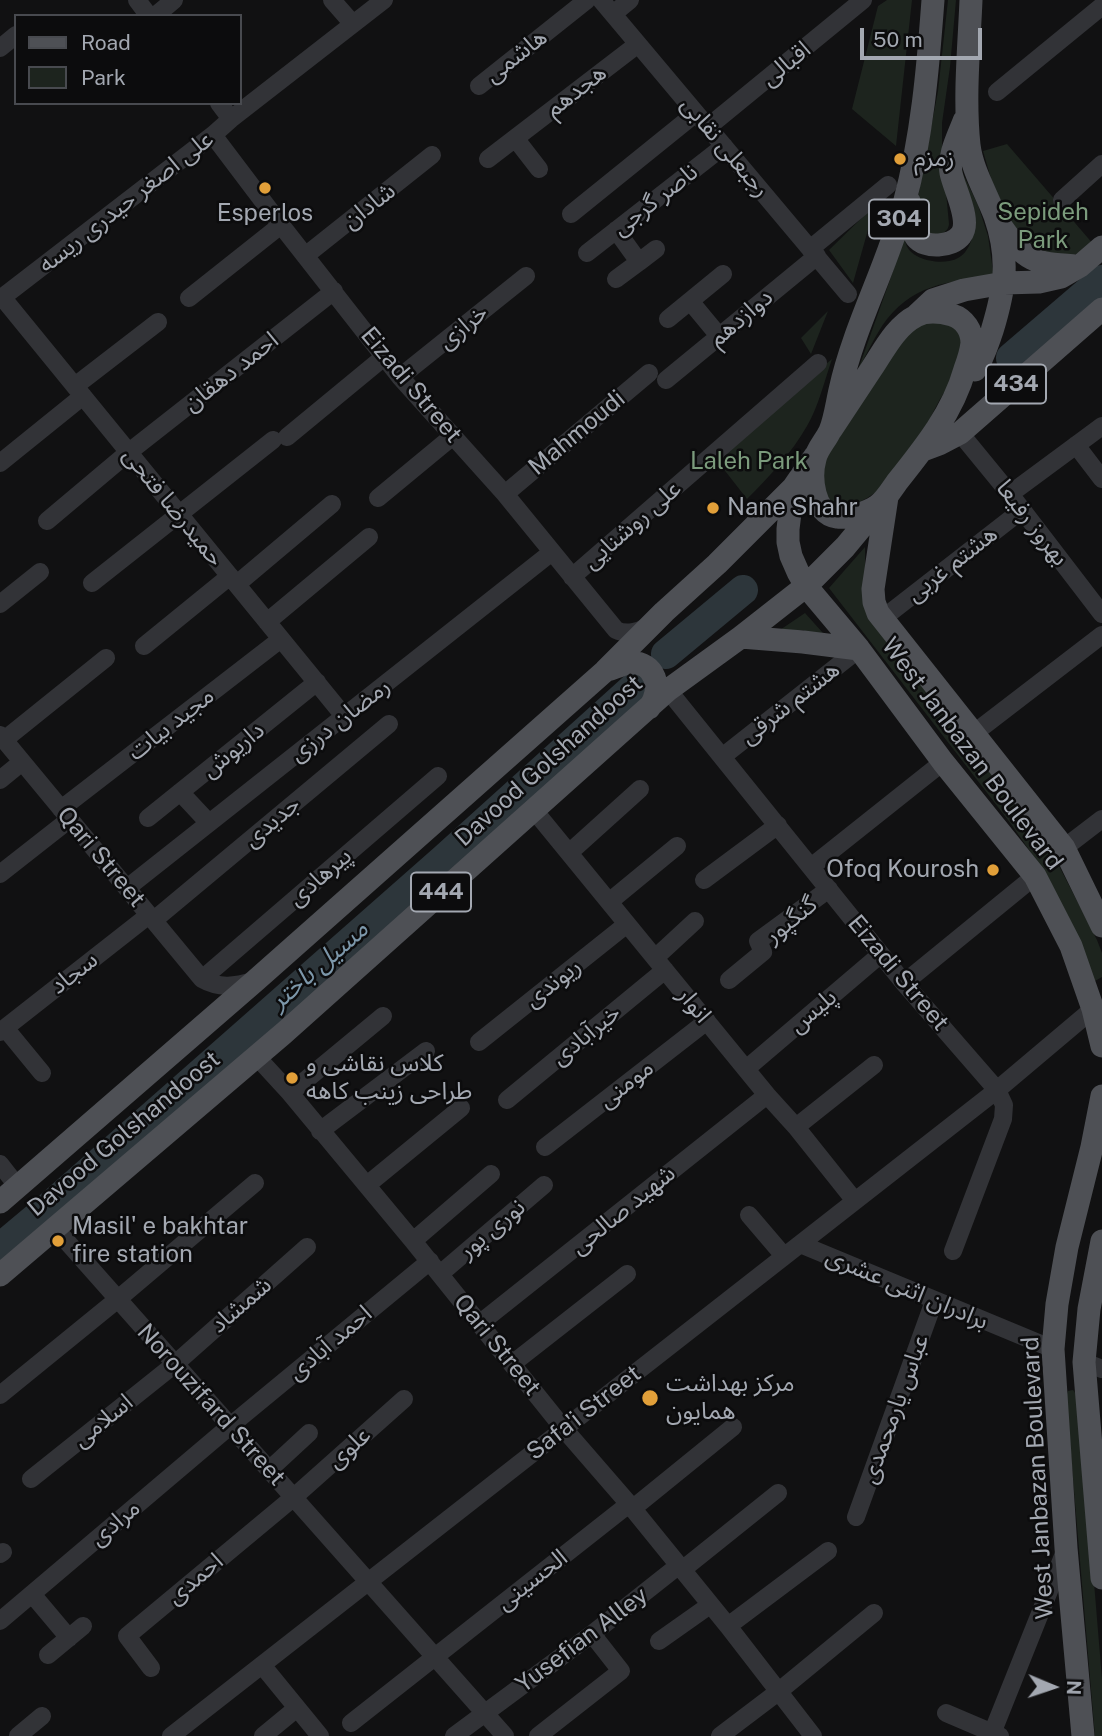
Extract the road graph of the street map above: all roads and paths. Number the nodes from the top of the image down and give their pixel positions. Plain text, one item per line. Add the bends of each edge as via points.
1 (174, 0) edge
2 (332, 0) edge
3 (384, 0) edge
4 (587, 0) edge
5 (630, 0) edge
6 (863, 0) edge
7 (933, 0) edge
8 (971, 0) edge
9 (1102, 6) edge
10 (607, 7) edge
11 (145, 12) edge
12 (352, 24) junction
13 (14, 37) edge
14 (638, 44) junction
15 (0, 48) edge
16 (479, 86) dead end
17 (997, 92) dead end
18 (220, 105) edge
19 (696, 113) junction
20 (967, 115) junction
21 (231, 119) junction
22 (708, 127) junction
23 (213, 135) junction
24 (515, 138) junction
25 (724, 146) junction
26 (432, 155) dead end
27 (488, 159) dead end
28 (914, 163) junction
29 (1102, 164) edge
30 (539, 169) dead end
31 (888, 185) dead end
32 (1062, 200) dead end
33 (571, 214) dead end
34 (995, 216) junction
35 (281, 225) junction
36 (616, 230) junction
37 (1102, 247) edge
38 (656, 249) dead end
39 (814, 252) junction
40 (587, 253) dead end
41 (305, 256) junction
42 (639, 262) junction
43 (1080, 266) junction
44 (723, 274) dead end
45 (526, 276) dead end
46 (616, 279) dead end
47 (1004, 283) junction
48 (334, 291) junction
49 (849, 293) dead end
50 (1, 298) edge
51 (189, 298) dead end
52 (690, 302) junction
53 (1102, 309) edge
54 (916, 316) junction
55 (668, 319) dead end
56 (158, 322) dead end
57 (719, 336) junction
58 (384, 356) junction
59 (818, 363) dead end
60 (400, 377) junction
61 (657, 377) joint
62 (961, 384) junction
63 (79, 391) junction
64 (1102, 425) edge
65 (831, 430) junction
66 (960, 433) junction
67 (453, 436) junction
68 (1076, 445) junction
69 (923, 450) junction
70 (129, 452) junction
71 (815, 456) junction
72 (0, 463) edge
73 (1102, 479) edge
74 (793, 488) junction
75 (505, 494) junction
76 (1010, 494) junction
77 (378, 498) dead end
78 (883, 500) junction
79 (332, 504) dead end
80 (1022, 510) junction
81 (180, 514) junction
82 (47, 522) dead end
83 (369, 537) dead end
84 (552, 552) junction
85 (40, 572) dead end
86 (572, 577) junction
87 (233, 580) junction
88 (92, 583) dead end
89 (806, 586) junction
90 (0, 604) edge
91 (664, 612) junction
92 (1102, 614) edge
93 (882, 619) junction
94 (267, 622) junction
95 (1102, 635) edge
96 (741, 637) junction
97 (281, 639) junction
98 (144, 646) dead end
99 (859, 649) junction
100 (106, 658) dead end
101 (605, 671) junction
102 (317, 682) junction
103 (668, 690) junction
104 (649, 708) junction
105 (344, 716) junction
106 (390, 724) dead end
107 (973, 734) junction
108 (2, 737) edge
109 (722, 757) junction
110 (22, 762) junction
111 (943, 762) junction
112 (438, 776) dead end
113 (0, 780) edge
114 (640, 789) dead end
115 (180, 792) junction
116 (533, 810) junction
117 (65, 814) junction
118 (148, 818) dead end
119 (1102, 819) edge
120 (209, 823) junction
121 (778, 825) junction
122 (677, 846) dead end
123 (1064, 848) junction
124 (569, 853) junction
125 (811, 867) junction
126 (0, 874) edge
127 (1035, 876) junction
128 (704, 880) dead end
129 (127, 888) junction
130 (829, 889) junction
131 (609, 902) junction
132 (151, 918) junction
133 (695, 921) dead end
134 (627, 924) junction
135 (1102, 926) edge
136 (881, 954) junction
137 (660, 964) junction
138 (202, 979) junction
139 (729, 980) dead end
140 (255, 981) junction
141 (904, 983) junction
142 (1098, 1004) edge
143 (383, 1016) dead end
144 (707, 1021) junction
145 (3, 1030) edge
146 (479, 1042) dead end
147 (1102, 1046) edge
148 (426, 1051) dead end
149 (256, 1056) junction
150 (874, 1065) dead end
151 (746, 1069) junction
152 (42, 1073) dead end
153 (997, 1090) junction
154 (290, 1093) junction
155 (767, 1095) junction
156 (1102, 1096) edge
157 (507, 1100) dead end
158 (461, 1108) dead end
159 (796, 1127) junction
160 (320, 1131) junction
161 (545, 1147) dead end
162 (0, 1164) edge
163 (491, 1174) dead end
164 (255, 1183) dead end
165 (367, 1185) junction
166 (544, 1185) dead end
167 (18, 1186) junction
168 (855, 1201) junction
169 (0, 1202) edge
170 (749, 1215) dead end
171 (54, 1227) junction
172 (413, 1241) junction
173 (1102, 1241) edge
174 (800, 1244) junction
175 (307, 1247) dead end
176 (953, 1251) dead end
177 (785, 1256) junction
178 (435, 1267) junction
179 (627, 1274) dead end
180 (0, 1275) edge
181 (118, 1299) junction
182 (934, 1301) junction
183 (479, 1324) junction
184 (1052, 1349) junction
185 (175, 1364) junction
186 (512, 1364) junction
187 (1093, 1365) edge
188 (0, 1395) edge
189 (404, 1399) dead end
190 (230, 1426) junction
191 (733, 1427) dead end
192 (564, 1429) junction
193 (309, 1433) dead end
194 (269, 1470) junction
195 (31, 1479) dead end
196 (778, 1493) dead end
197 (294, 1497) junction
198 (630, 1506) junction
199 (856, 1517) dead end
200 (1066, 1548) junction
201 (828, 1550) dead end
202 (680, 1568) junction
203 (1102, 1578) edge
204 (369, 1582) junction
205 (32, 1594) junction
206 (710, 1605) junction
207 (4, 1610) edge
208 (874, 1612) dead end
209 (83, 1626) dead end
210 (728, 1626) junction
211 (592, 1634) junction
212 (69, 1638) junction
213 (659, 1641) dead end
214 (48, 1655) dead end
215 (435, 1657) junction
216 (262, 1665) junction
217 (151, 1668) dead end
218 (778, 1692) junction
219 (297, 1708) junction
220 (485, 1713) junction
221 (946, 1713) dead end
222 (42, 1716) dead end
223 (351, 1723) dead end
224 (995, 1735) edge
225 (18, 1736) edge
226 (171, 1736) edge
227 (263, 1736) edge
228 (320, 1736) edge
229 (454, 1736) edge
230 (506, 1736) edge
231 (538, 1736) edge
232 (720, 1736) edge
233 (813, 1736) edge
234 (1083, 1736) edge

1 - 11 street
2 - 12 street
3 - 12 street, علی اصغر حیدری ریسه
4 - 16 street, هاشمی
5 - 10 street
6 - 22 street, اقبالی
7 - 28 main road, 304
8 - 20 main road
9 - 17 street
10 - 14 street, رجبعلی نقابی
12 - 21 street, علی اصغر حیدری ریسه
13 - 15 street
14 - 19 street, رجبعلی نقابی
14 - 24 street, هجدهم
18 - 21 street
19 - 22 street, رجبعلی نقابی
19 - 33 street
20 - 28 main road via 951,162 965,222 962,235 952,241 927,244 916,238 908,218
20 - 34 main road via 976,171
21 - 23 street, علی اصغر حیدری ریسه
22 - 25 street, رجبعلی نقابی
23 - 35 street, Eizadi Street
23 - 50 street, علی اصغر حیدری ریسه
24 - 27 street, هجدهم
24 - 30 street
25 - 36 street, ناصر گرجی
25 - 39 street, رجبعلی نقابی
26 - 41 street, شادان
28 - 65 main road, 304 via 903,207 845,367
29 - 32 street
31 - 39 street, دوازدهم
34 - 43 main road via 1025,256 1043,264
34 - 47 main road via 1004,251
35 - 41 street, Eizadi Street
35 - 51 street
36 - 40 street, ناصر گرجی
36 - 42 street
37 - 43 main road, Davood Golshandoost
38 - 42 street
39 - 49 street, رجبعلی نقابی
39 - 57 street, دوازدهم
41 - 48 street, Eizadi Street
42 - 46 street
43 - 47 main road, Davood Golshandoost via 1039,282
44 - 52 street
45 - 60 street, خرازی
47 - 54 main road, Davood Golshandoost via 933,300
47 - 62 main road via 980,363
48 - 58 street, Eizadi Street
48 - 70 street, احمد دهقان
50 - 63 street, حمیدرضا فتحی
52 - 55 street
52 - 57 street
53 - 66 main road, 434
54 - 62 main road via 941,313 966,324 972,341
54 - 65 main road, Davood Golshandoost via 890,341
56 - 63 street
57 - 61 street, دوازدهم
58 - 60 street, Eizadi Street
58 - 81 street
59 - 86 street, علی روشنایی
60 - 67 street, Eizadi Street
61 - 75 street, Mahmoudi
62 - 69 main road, Davood Golshandoost
63 - 70 street, حمیدرضا فتحی
63 - 72 street
64 - 68 street
65 - 71 main road, Davood Golshandoost
66 - 69 main road, 434
66 - 76 street, بهروز رفیعا
67 - 75 street, Eizadi Street
67 - 77 street
68 - 73 street
68 - 76 street
69 - 78 main road, Davood Golshandoost
70 - 81 street, حمیدرضا فتحی
70 - 82 street, احمد دهقان
71 - 74 main road, Davood Golshandoost / 444
71 - 78 main road via 816,496 826,513 834,517 861,513
74 - 89 main road, West Janbazan Boulevard via 788,542
74 - 91 main road, Davood Golshandoost / 444
75 - 84 street, Eizadi Street
76 - 80 street, بهروز رفیعا
78 - 89 main road, Davood Golshandoost / 444
78 - 93 main road, West Janbazan Boulevard via 873,589
79 - 87 street
80 - 92 street, بهروز رفیعا
80 - 93 street, هشتم غربی
81 - 87 street, حمیدرضا فتحی
81 - 88 street
83 - 94 street
84 - 86 street, Eizadi Street
84 - 105 street, رمضان درزی
85 - 90 street
86 - 91 street, Eizadi Street via 616,630 642,630
87 - 94 street, حمیدرضا فتحی
87 - 98 street
89 - 96 main road, Davood Golshandoost / 444
89 - 99 main road, West Janbazan Boulevard
91 - 101 main road, Davood Golshandoost / 444
93 - 107 main road, West Janbazan Boulevard
94 - 97 street, حمیدرضا فتحی
95 - 107 street
96 - 99 main road
96 - 103 main road, Davood Golshandoost / 444
97 - 102 street, حمیدرضا فتحی
97 - 117 street, مجید بیات
99 - 109 street, هشتم شرقی
99 - 111 main road, West Janbazan Boulevard
100 - 108 street
101 - 104 main road via 630,663 652,673 658,689
101 - 140 main road, Davood Golshandoost / 444
102 - 105 street, حمیدرضا فتحی
102 - 115 street, داریوش
103 - 104 main road, Davood Golshandoost / 444
103 - 109 street, Eizadi Street
104 - 116 main road, Davood Golshandoost / 444
105 - 120 street, رمضان درزی
106 - 132 street, جدیدی
107 - 123 main road, West Janbazan Boulevard
108 - 110 street, Qari Street
109 - 121 street, Eizadi Street
110 - 113 street
110 - 117 street, Qari Street
111 - 125 street
111 - 127 main road, West Janbazan Boulevard
112 - 138 street, پیرهادی
114 - 124 street
115 - 118 street, داریوش
115 - 120 street
116 - 124 street, انوار
116 - 149 main road, Davood Golshandoost / 444
117 - 126 street, مجید بیات
117 - 129 street, Qari Street
119 - 123 street
120 - 129 street, رمضان درزی
121 - 125 street, Eizadi Street
121 - 128 street
122 - 131 street
123 - 135 main road, West Janbazan Boulevard
124 - 131 street, انوار
125 - 130 street, Eizadi Street
127 - 141 street
127 - 142 main road, West Janbazan Boulevard
129 - 132 street, Qari Street
130 - 136 street, Eizadi Street
130 - 139 street, گنگپور via 758,941 763,952
131 - 134 street, انوار
132 - 138 street, Qari Street
132 - 145 street, سجاد
133 - 137 street, خیرآبادی
134 - 137 street, انوار
134 - 146 street, ریوندی
136 - 141 street, Eizadi Street
136 - 151 street, پلیس
137 - 144 street, انوار
137 - 157 street, خیرآبادی
138 - 140 street via 223,986
140 - 167 main road, Davood Golshandoost / 444
141 - 153 street, Eizadi Street
142 - 147 main road, West Janbazan Boulevard
142 - 153 street, Safa'i Street
143 - 154 street
144 - 151 street, انوار
144 - 161 street, مومنی
145 - 152 street
148 - 160 street
149 - 154 street, Qari Street
149 - 171 main road, Davood Golshandoost / 444
150 - 159 street
151 - 155 street, انوار
153 - 168 street, Safa'i Street
153 - 176 street via 1004,1105 1003,1119
154 - 160 street, Qari Street
155 - 159 street, انوار
155 - 183 street, شهید صالحی
156 - 184 main road, West Janbazan Boulevard via 1067,1247
158 - 165 street
159 - 168 street, انوار
160 - 165 street, Qari Street
162 - 167 street
163 - 172 street
164 - 181 street
165 - 172 street, Qari Street
166 - 178 street, نوری پور
167 - 169 main road, Davood Golshandoost / 444
168 - 174 street, Safa'i Street
170 - 177 street
171 - 180 main road, Davood Golshandoost / 444
171 - 181 street, Norouzifard Street
172 - 178 street, Qari Street
173 - 187 main road via 1089,1309
174 - 177 street, Safa'i Street
174 - 182 street, برادران اثنی عشری
175 - 185 street, شمشاد
177 - 192 street, Safa'i Street
178 - 183 street, Qari Street
178 - 190 street, احمد آبادی
179 - 186 street
181 - 185 street, Norouzifard Street
181 - 188 street
182 - 184 street, برادران اثنی عشری
182 - 199 street, عباس یارمحمدی
183 - 186 street, Qari Street
184 - 187 main road
184 - 200 main road, West Janbazan Boulevard
185 - 190 street, Norouzifard Street
185 - 195 street, اسلامی
186 - 192 street, Qari Street
187 - 203 main road
189 - 197 street, علوی
190 - 194 street, Norouzifard Street
190 - 205 street, مرادی
191 - 198 street, الحسینی
192 - 198 street, Qari Street
192 - 204 street, Safa'i Street
193 - 194 street
194 - 197 street, Norouzifard Street
196 - 202 street, Yusefian Alley
197 - 204 street, Norouzifard Street
197 - 217 street, احمدی via 127,1636
198 - 202 street, Qari Street
198 - 215 street, الحسینی
200 - 224 street
200 - 234 main road, West Janbazan Boulevard
201 - 210 street
202 - 206 street, Qari Street
202 - 211 street, Yusefian Alley
204 - 215 street, Norouzifard Street
204 - 216 street, Safa'i Street
205 - 207 street, مرادی
205 - 212 street
206 - 210 street, Qari Street
206 - 213 street
208 - 218 street
209 - 212 street
210 - 218 street, Qari Street
211 - 220 street, Yusefian Alley
211 - 231 street via 621,1671
212 - 214 street
215 - 220 street, Norouzifard Street
215 - 223 street, الحسینی
216 - 219 street
216 - 226 street, Safa'i Street
218 - 232 street
218 - 233 street, Qari Street
219 - 227 street
219 - 228 street
220 - 229 street, Yusefian Alley
220 - 230 street, Norouzifard Street
221 - 224 street
222 - 225 street

